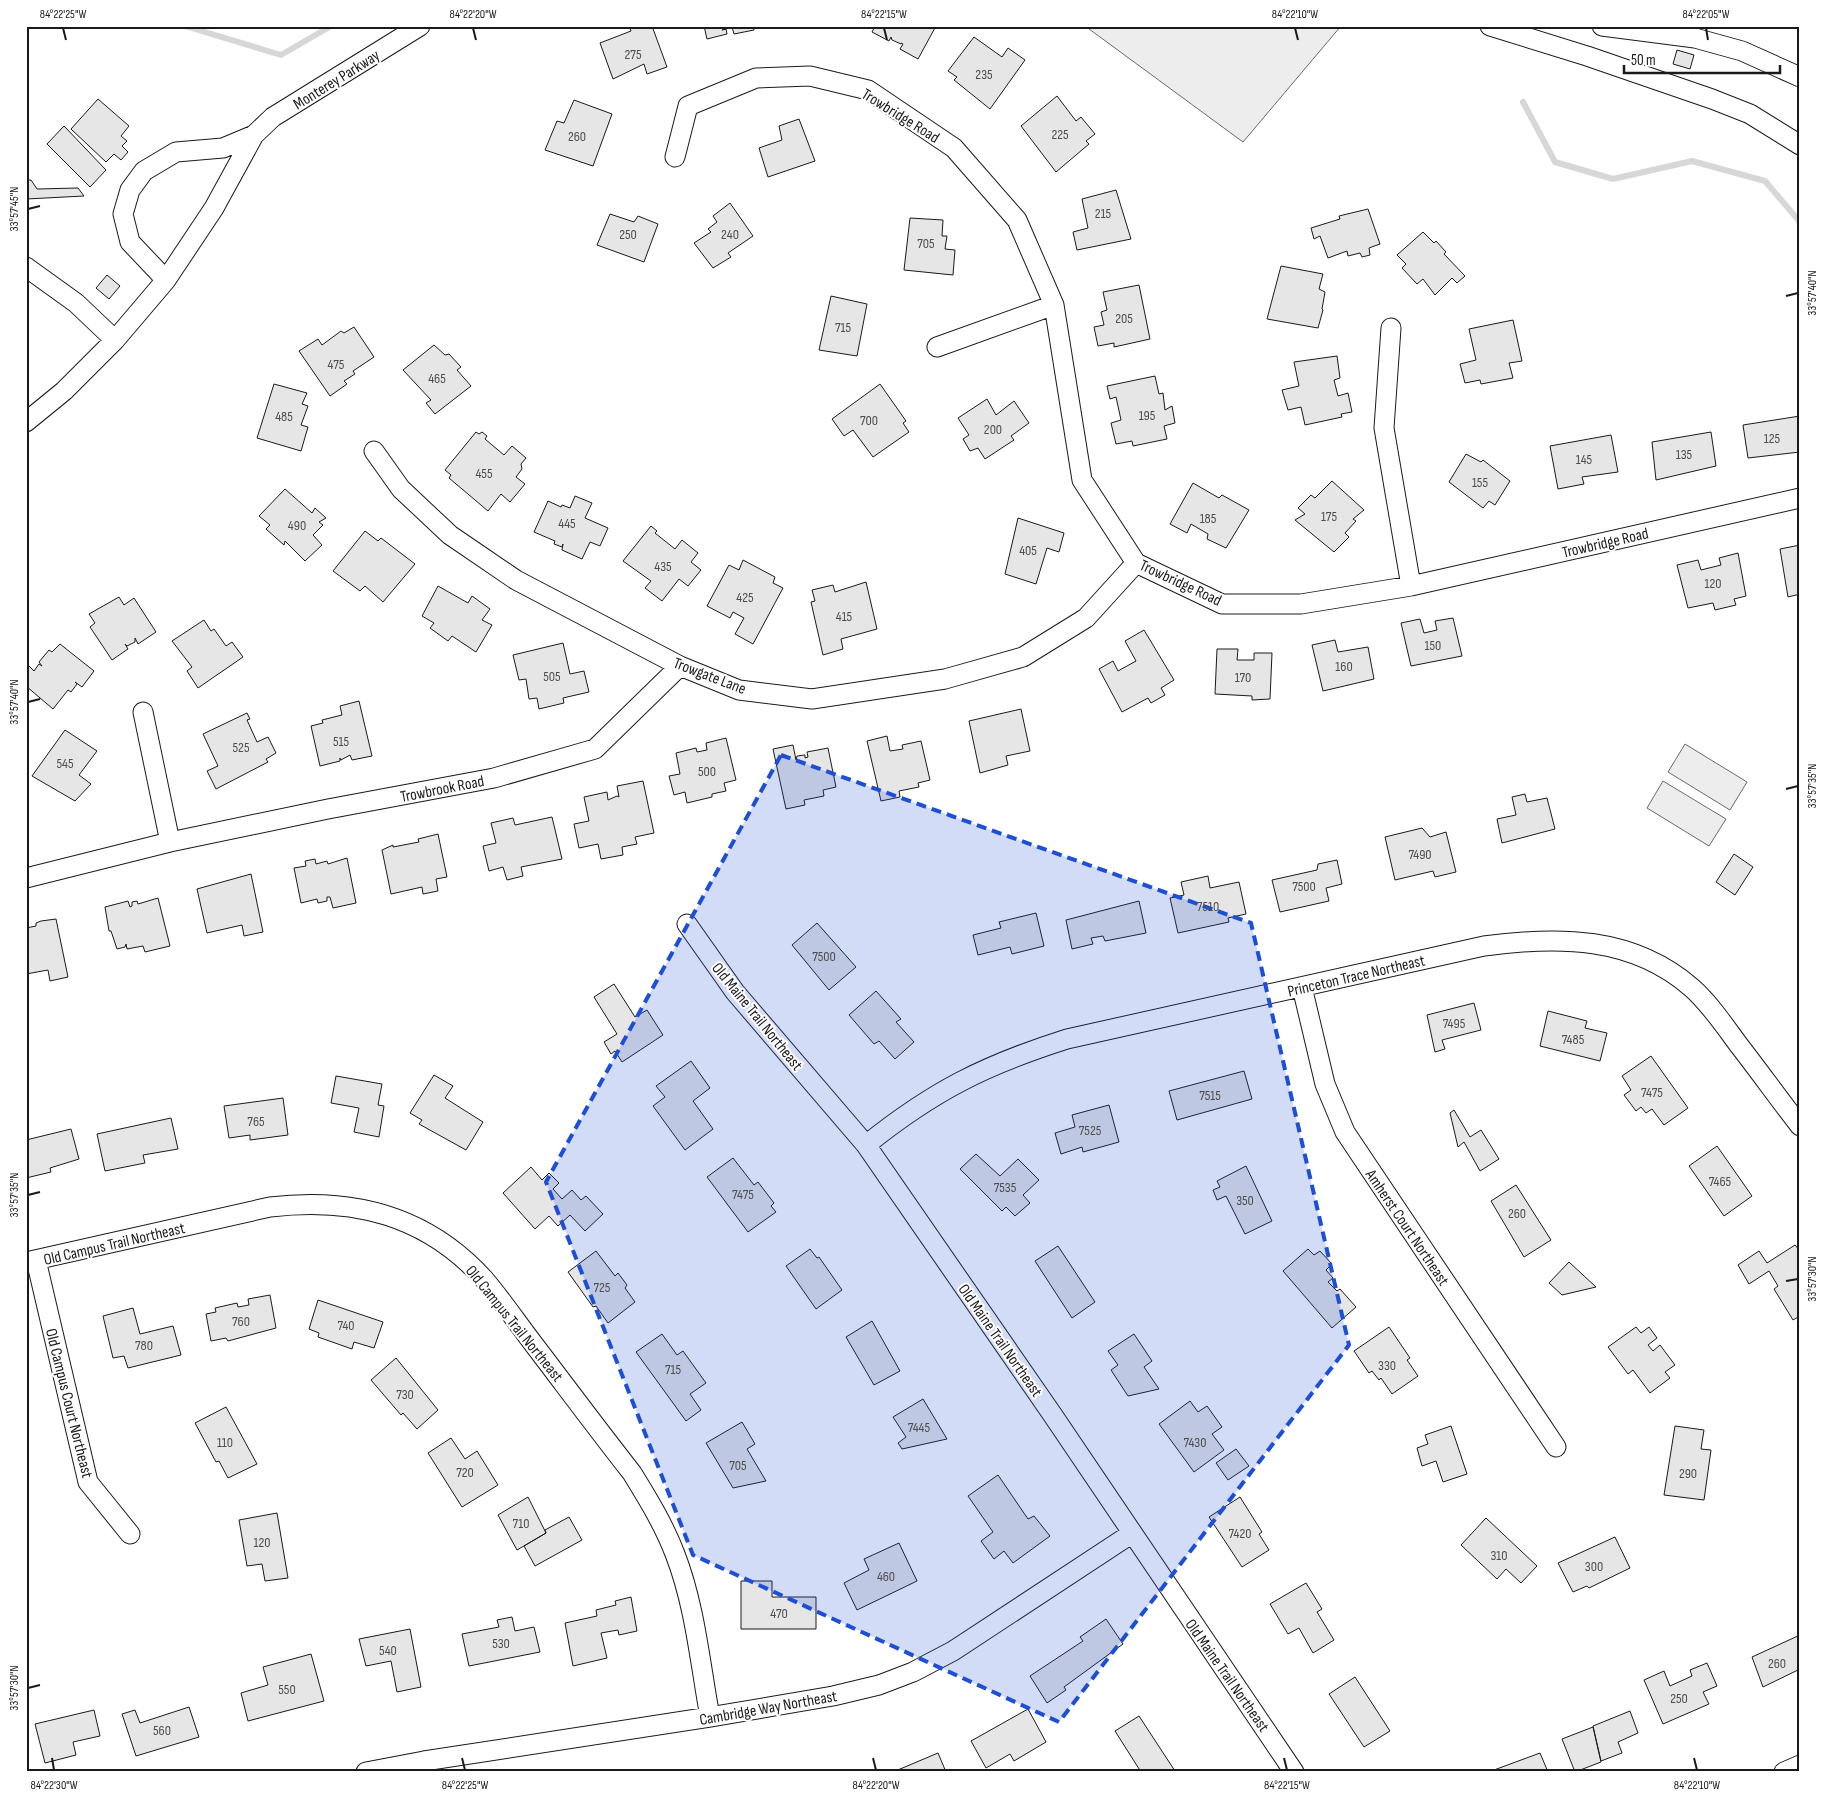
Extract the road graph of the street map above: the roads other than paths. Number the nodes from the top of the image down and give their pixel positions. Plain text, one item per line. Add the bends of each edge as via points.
1 (420, 26) edge
2 (1536, 26) edge
3 (1602, 26) edge
4 (1499, 28) edge
5 (1800, 77) edge
6 (254, 134) junction
7 (1800, 145) edge
8 (675, 157) dead end
9 (26, 267) edge
10 (166, 280) junction
11 (1054, 305) junction
12 (1392, 328) dead end
13 (114, 340) junction
14 (937, 347) dead end
15 (26, 422) edge
16 (374, 451) dead end
17 (1800, 498) edge
18 (1136, 563) junction
19 (1411, 586) junction
20 (680, 666) junction
21 (143, 712) dead end
22 (170, 842) junction
23 (26, 878) edge
24 (687, 924) dead end
25 (1302, 987) junction
26 (1800, 1126) edge
27 (866, 1145) junction
28 (31, 1261) edge
29 (1556, 1447) dead end
30 (130, 1534) dead end
31 (1131, 1534) junction
32 (710, 1717) junction
33 (1800, 1765) edge
34 (366, 1772) edge
35 (1294, 1772) edge
36 (1784, 1772) edge

1 - 6 street, Monterey Parkway via 273,117
2 - 4 street
3 - 5 street via 1695,38 1742,50
4 - 7 street via 1720,102 1750,114
6 - 10 street, Monterey Parkway via 214,208
6 - 10 street, Monterey Parkway via 223,148 176,152 144,171 130,190 123,214 130,242
8 - 11 street, Trowbridge Road via 688,106 756,78 810,76 868,90 954,148 1017,220
9 - 13 street via 76,303
10 - 13 street, Monterey Parkway
11 - 14 street
11 - 18 street, Trowbridge Road via 1082,480
12 - 19 street via 1384,428
13 - 15 street, Monterey Parkway via 64,391
16 - 20 street, Trowgate Lane via 401,489 450,535 516,580
17 - 19 street, Trowbridge Road
18 - 19 street, Trowbridge Road via 1222,604 1301,604
18 - 20 street, Trowgate Lane via 1086,618 1024,658 945,679 812,699 739,690
20 - 22 street, Trowbrook Road via 595,749 494,778
21 - 22 street
22 - 23 street, Trowbrook Road
24 - 27 street, Old Maine Trail Northeast via 735,992
25 - 26 street, Princeton Trace Northeast via 1484,946 1522,941 1571,940 1611,947 1641,956 1692,988 1712,1009
25 - 27 street, Princeton Trace Northeast via 1067,1040 1019,1054 938,1092
25 - 29 street, Amherst Court Northeast via 1325,1084 1345,1132
27 - 31 street, Old Maine Trail Northeast
28 - 30 street, Old Campus Court Northeast via 88,1482
28 - 32 street, Old Campus Trail Northeast via 270,1207 305,1203 341,1204 376,1212 409,1224 440,1241 484,1280 632,1473 653,1507 675,1553 687,1591
31 - 32 street, Cambridge Way Northeast via 953,1651 913,1672 879,1685 833,1696
31 - 35 street, Old Maine Trail Northeast
32 - 34 street, Cambridge Way Northeast
33 - 36 street

